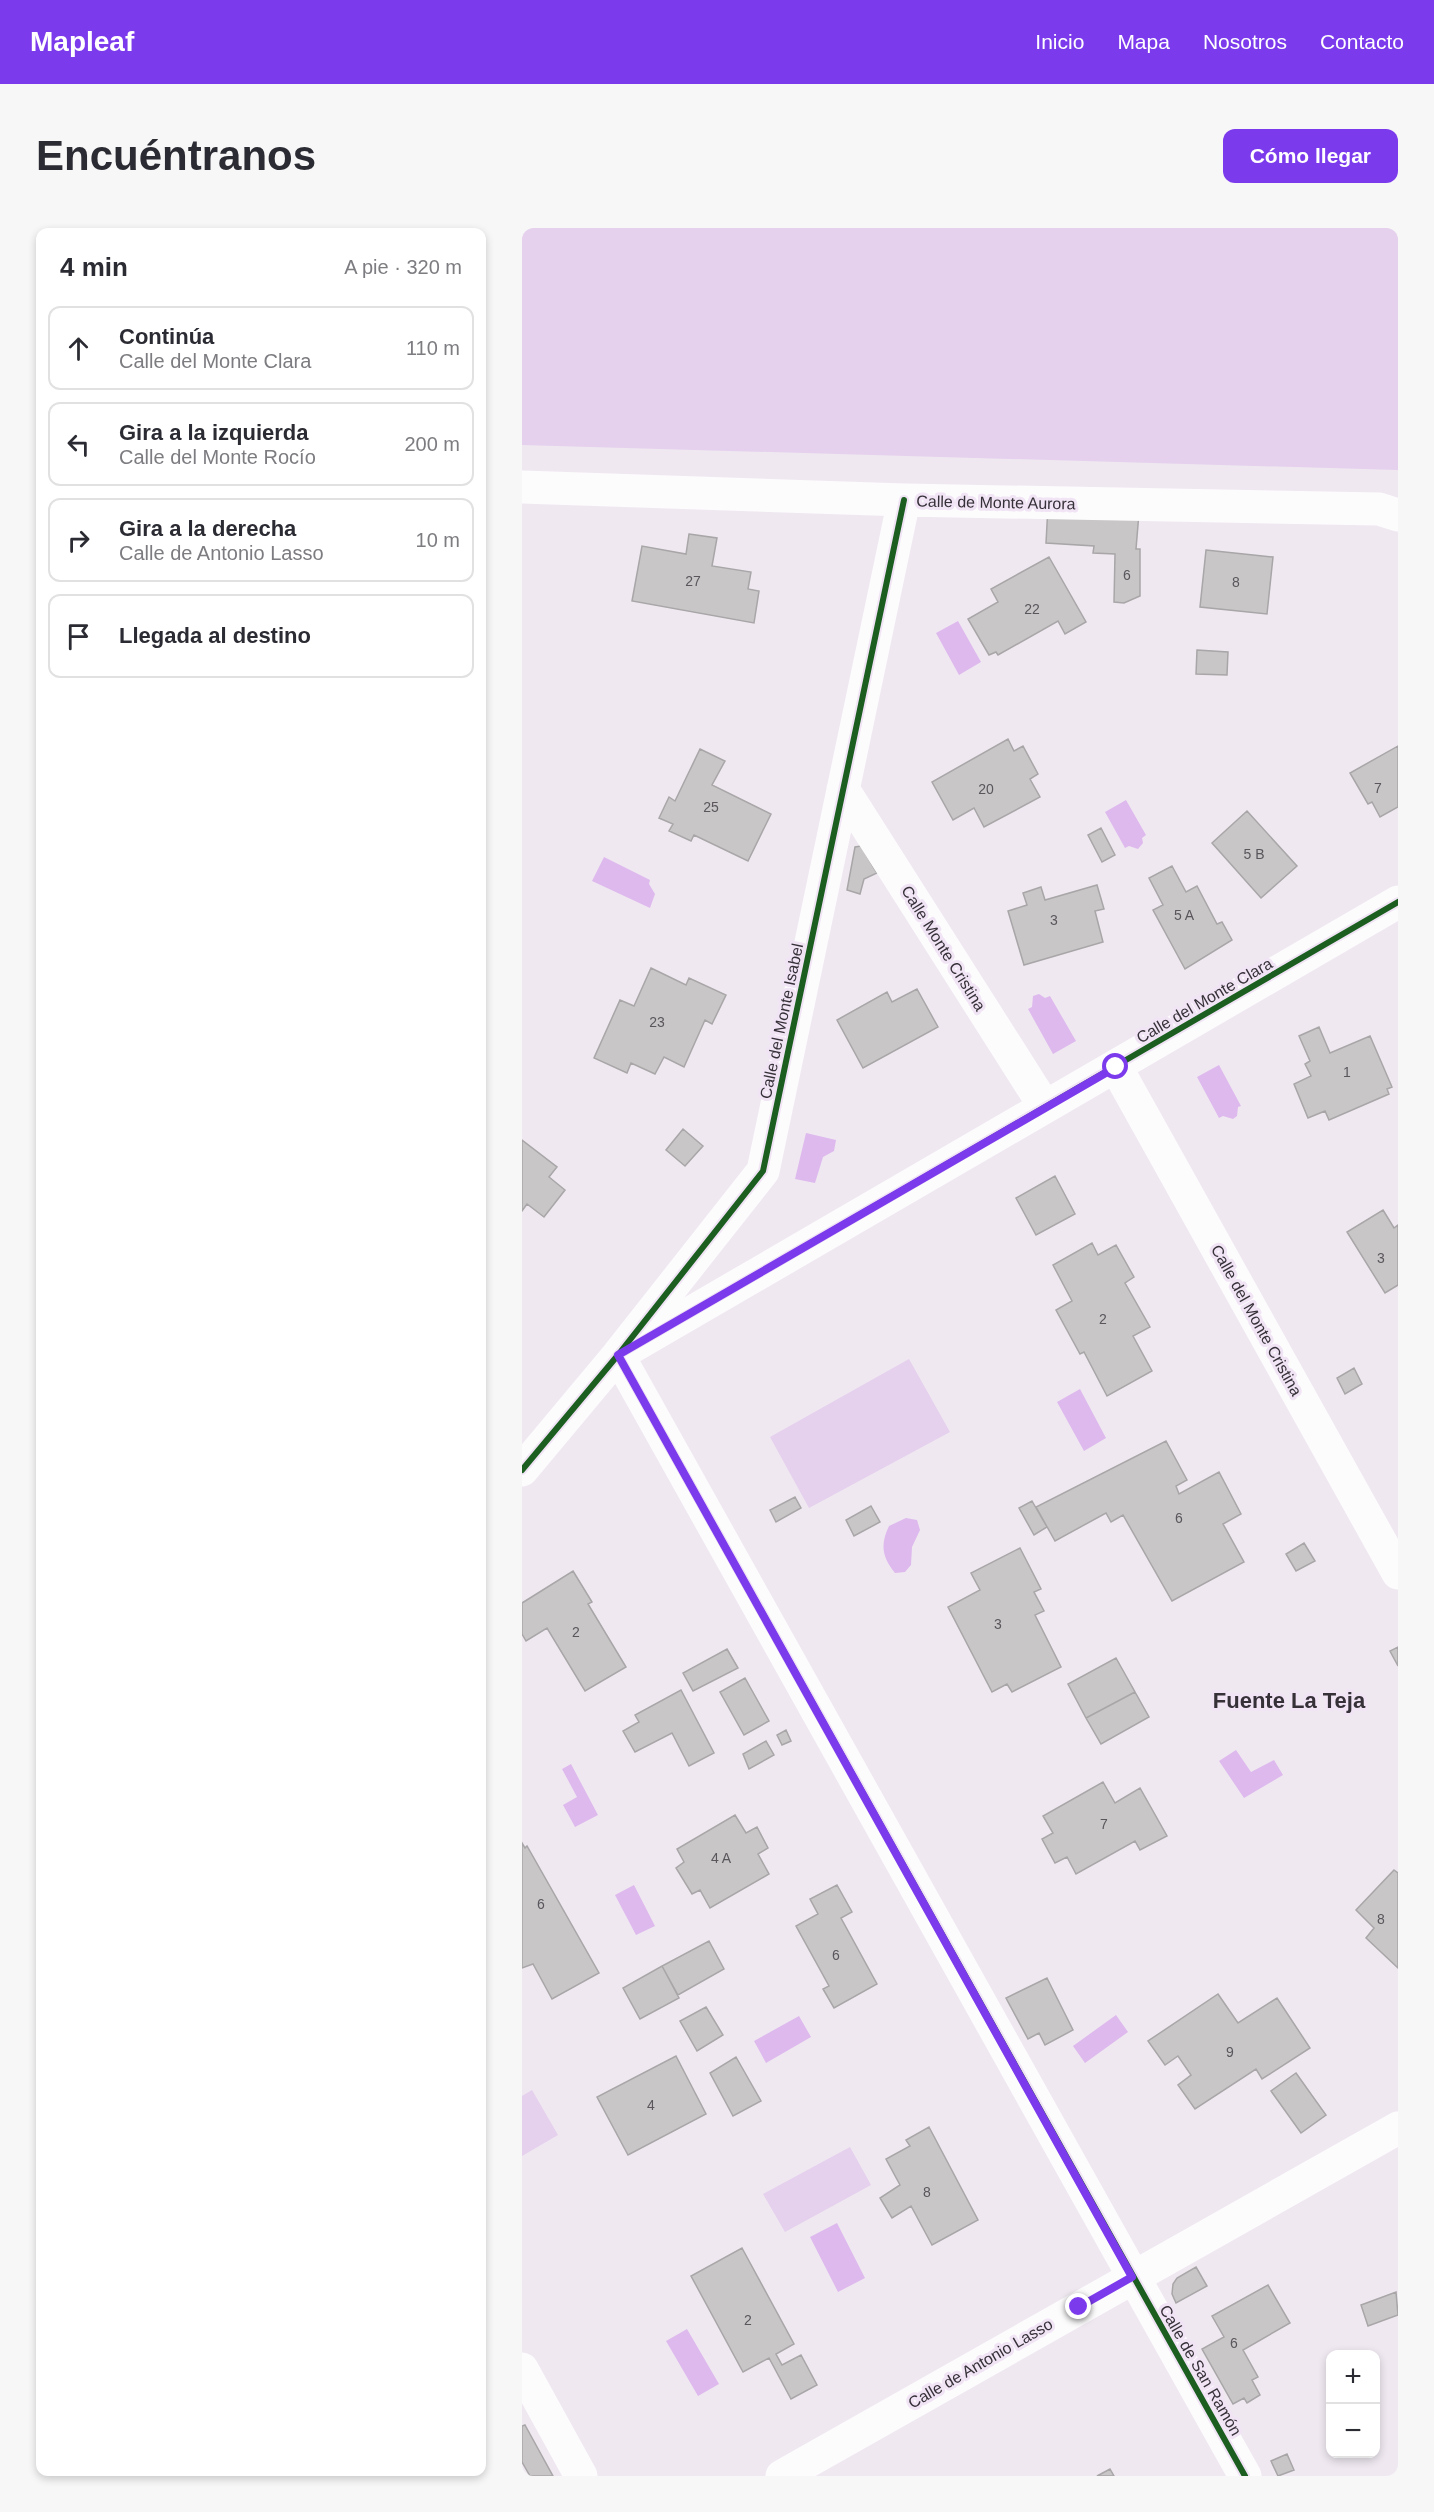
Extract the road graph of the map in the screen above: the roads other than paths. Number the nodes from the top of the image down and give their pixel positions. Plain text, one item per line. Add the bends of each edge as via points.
1 (522, 487) edge
2 (904, 500) junction
3 (1398, 515) edge
4 (843, 789) junction
5 (1398, 902) edge
6 (1116, 1067) junction
7 (1045, 1107) junction
8 (618, 1355) junction
9 (522, 1470) edge
10 (1398, 1573) edge
11 (1398, 2128) edge
12 (1132, 2277) junction
13 (522, 2369) edge
14 (581, 2476) edge
15 (782, 2476) edge
16 (1245, 2476) edge

1 - 2 street, Calle de Monte Aurora
2 - 3 street, Calle de Monte Aurora via 1379,509
2 - 4 street, Calle del Monte Isabel
4 - 7 street, Calle Monte Cristina
4 - 8 street, Calle del Monte Isabel via 763,1171
5 - 6 street, Calle del Monte Clara
6 - 7 street, Calle del Monte Clara
6 - 10 street, Calle del Monte Cristina
7 - 8 street, Calle del Monte Clara
8 - 9 street, Calle del Monte Isabel
8 - 12 street, Calle de San Ramón
11 - 12 street, Calle de Antonio Lasso
12 - 15 street, Calle de Antonio Lasso
12 - 16 street, Calle de San Ramón
13 - 14 street

